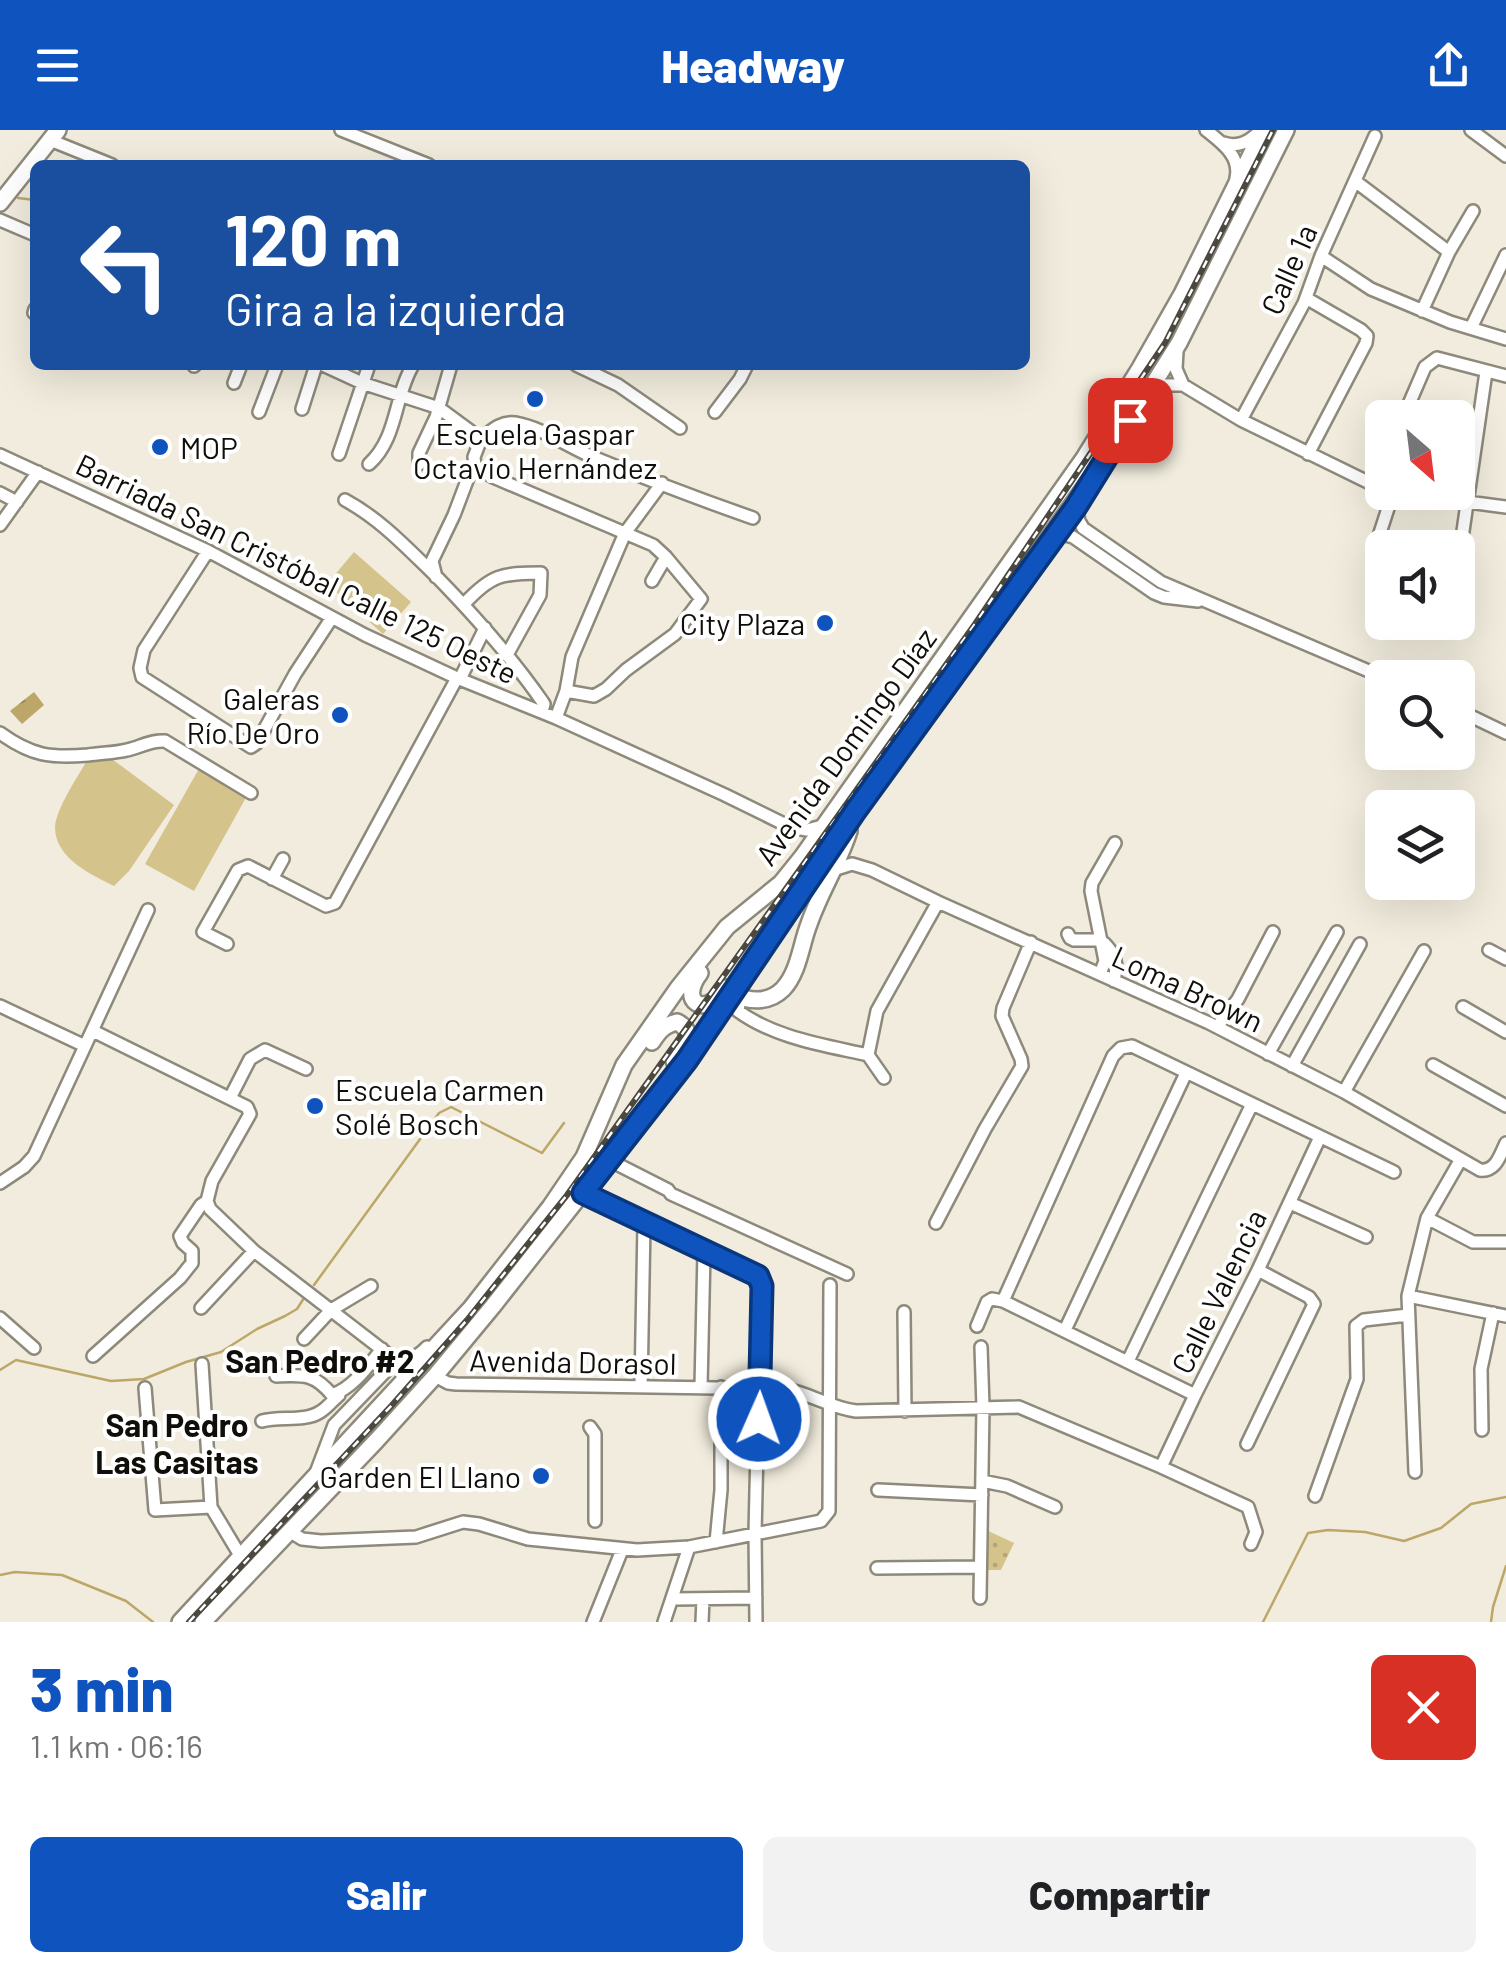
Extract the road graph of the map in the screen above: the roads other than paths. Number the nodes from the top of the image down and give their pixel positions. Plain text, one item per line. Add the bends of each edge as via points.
1 (341, 130) edge
2 (1206, 130) edge
3 (1262, 130) edge
4 (1286, 130) edge
5 (1471, 130) edge
6 (54, 135) edge
7 (1375, 136) dead end
8 (1220, 141) junction
9 (1506, 156) edge
10 (34, 160) edge
11 (102, 160) edge
12 (416, 160) edge
13 (30, 165) edge
14 (1354, 181) junction
15 (1230, 195) junction
16 (0, 203) edge
17 (1474, 211) dead end
18 (0, 220) edge
19 (30, 233) edge
20 (1449, 252) junction
21 (1506, 255) edge
22 (1321, 256) junction
23 (1306, 298) junction
24 (1422, 310) junction
25 (1471, 328) junction
26 (1506, 339) edge
27 (1179, 343) junction
28 (239, 370) edge
29 (275, 370) edge
30 (317, 370) edge
31 (331, 370) edge
32 (367, 370) edge
33 (411, 370) edge
34 (450, 370) edge
35 (586, 370) edge
36 (744, 370) edge
37 (1486, 372) junction
38 (1506, 376) edge
39 (234, 383) dead end
40 (362, 383) junction
41 (1183, 385) junction
42 (401, 396) junction
43 (1144, 400) junction
44 (1411, 400) edge
45 (439, 408) junction
46 (302, 409) dead end
47 (258, 412) dead end
48 (715, 412) dead end
49 (1241, 420) junction
50 (680, 428) dead end
51 (481, 439) junction
52 (1475, 453) edge
53 (339, 454) dead end
54 (1308, 454) junction
55 (0, 455) edge
56 (369, 464) dead end
57 (419, 464) dead end
58 (475, 466) junction
59 (38, 472) junction
60 (1365, 482) edge
61 (662, 483) junction
62 (0, 493) edge
63 (344, 500) dead end
64 (17, 502) junction
65 (1475, 505) edge
66 (1076, 507) junction
67 (1506, 507) edge
68 (753, 518) dead end
69 (0, 525) edge
70 (1058, 532) junction
71 (626, 533) junction
72 (208, 551) junction
73 (1111, 556) junction
74 (666, 557) junction
75 (436, 577) junction
76 (652, 581) dead end
77 (464, 604) junction
78 (332, 619) junction
79 (485, 628) junction
80 (508, 653) junction
81 (1365, 669) edge
82 (458, 678) junction
83 (566, 691) junction
84 (542, 712) junction
85 (556, 718) junction
86 (1475, 718) edge
87 (0, 733) edge
88 (1506, 733) edge
89 (252, 793) dead end
90 (854, 813) junction
91 (826, 825) junction
92 (790, 827) junction
93 (846, 841) junction
94 (1115, 843) dead end
95 (802, 857) junction
96 (283, 859) dead end
97 (859, 864) junction
98 (834, 870) junction
99 (272, 878) junction
100 (938, 902) junction
101 (751, 906) junction
102 (789, 908) junction
103 (148, 910) dead end
104 (1273, 932) dead end
105 (1337, 932) dead end
106 (1068, 934) dead end
107 (1101, 940) junction
108 (1030, 942) junction
109 (227, 944) dead end
110 (1360, 944) dead end
111 (1424, 950) dead end
112 (1489, 950) dead end
113 (1506, 959) edge
114 (1100, 974) junction
115 (1114, 981) junction
116 (736, 996) junction
117 (0, 1006) edge
118 (1463, 1007) dead end
119 (1217, 1027) junction
120 (93, 1032) junction
121 (1506, 1032) edge
122 (86, 1046) junction
123 (1268, 1054) junction
124 (868, 1055) junction
125 (1292, 1066) junction
126 (1433, 1066) dead end
127 (306, 1069) dead end
128 (1186, 1073) junction
129 (884, 1078) dead end
130 (1344, 1092) junction
131 (230, 1098) junction
132 (1252, 1104) junction
133 (1506, 1106) edge
134 (607, 1108) junction
135 (645, 1112) junction
136 (1320, 1137) junction
137 (1506, 1143) edge
138 (1461, 1159) junction
139 (606, 1162) junction
140 (1394, 1172) dead end
141 (0, 1184) edge
142 (583, 1193) junction
143 (206, 1201) junction
144 (1290, 1203) junction
145 (1426, 1218) junction
146 (936, 1223) dead end
147 (644, 1224) junction
148 (1366, 1236) dead end
149 (1506, 1242) edge
150 (254, 1251) junction
151 (704, 1252) junction
152 (1258, 1270) junction
153 (847, 1274) dead end
154 (830, 1285) dead end
155 (372, 1286) dead end
156 (1408, 1296) junction
157 (1003, 1301) junction
158 (201, 1308) dead end
159 (471, 1308) junction
160 (331, 1310) junction
161 (904, 1312) dead end
162 (1408, 1315) junction
163 (1499, 1315) edge
164 (0, 1318) edge
165 (977, 1326) dead end
166 (1064, 1330) junction
167 (304, 1338) dead end
168 (34, 1348) dead end
169 (981, 1348) dead end
170 (386, 1352) junction
171 (93, 1356) dead end
172 (1128, 1361) junction
173 (202, 1364) dead end
174 (276, 1376) dead end
175 (435, 1376) junction
176 (640, 1386) junction
177 (701, 1387) junction
178 (721, 1387) junction
179 (145, 1388) dead end
180 (760, 1388) junction
181 (342, 1392) junction
182 (1195, 1395) junction
183 (830, 1404) junction
184 (983, 1407) junction
185 (905, 1411) junction
186 (262, 1422) dead end
187 (590, 1427) dead end
188 (1482, 1430) dead end
189 (1247, 1444) dead end
190 (1161, 1468) junction
191 (1415, 1472) dead end
192 (313, 1481) junction
193 (982, 1488) junction
194 (878, 1490) dead end
195 (1315, 1496) dead end
196 (211, 1507) junction
197 (1055, 1508) dead end
198 (594, 1521) dead end
199 (290, 1531) junction
200 (756, 1533) junction
201 (716, 1542) junction
202 (1251, 1544) dead end
203 (689, 1547) junction
204 (622, 1550) junction
205 (241, 1557) junction
206 (980, 1567) junction
207 (878, 1568) dead end
208 (756, 1598) junction
209 (980, 1598) dead end
210 (673, 1599) junction
211 (703, 1599) junction
212 (180, 1622) edge
213 (203, 1622) edge
214 (594, 1622) edge
215 (664, 1622) edge
216 (702, 1622) edge
217 (756, 1622) edge

1 - 12 street
2 - 8 street
3 - 8 street via 1243,143
3 - 15 main road, Avenida Domingo Díaz
4 - 27 main road, Avenida Domingo Díaz
5 - 9 street
6 - 10 main road
6 - 11 street
7 - 14 street, Calle 1a
8 - 15 street via 1238,164
13 - 16 main road
14 - 20 street
14 - 22 street, Calle 1a
15 - 91 main road, Avenida Domingo Díaz via 1182,294 1084,458
17 - 20 street
18 - 19 street
20 - 24 street
21 - 25 street
22 - 23 street, Calle 1a
22 - 24 street via 1371,289
23 - 49 street, Calle 1a
23 - 54 street via 1366,336
24 - 25 street
25 - 26 street
27 - 41 street via 1175,360
27 - 43 main road, Avenida Domingo Díaz
28 - 39 street
29 - 47 street
30 - 46 street
31 - 40 street
32 - 40 street
33 - 42 street
34 - 45 street
35 - 50 street
36 - 48 street
37 - 38 street
37 - 44 street via 1437,358 1425,367
37 - 52 street
40 - 42 street
40 - 53 street
41 - 43 street via 1166,386
41 - 49 street
42 - 45 street
42 - 56 street via 381,453
43 - 66 main road, Avenida Domingo Díaz
45 - 51 street
45 - 57 street
49 - 54 street
51 - 58 street
51 - 61 street via 511,422
54 - 60 street
55 - 59 street, Barriada San Cristóbal Calle 125 Oeste
58 - 71 street
58 - 75 street via 432,561
59 - 64 street
59 - 72 street, Barriada San Cristóbal Calle 125 Oeste
61 - 68 street
61 - 71 street
62 - 64 street
63 - 75 street via 368,512
64 - 69 street
65 - 67 street
66 - 70 main road, Avenida Domingo Díaz
66 - 73 street via 1078,522
70 - 73 street
70 - 90 main road, Avenida Domingo Díaz
71 - 74 street
71 - 83 street via 572,657
72 - 78 street, Barriada San Cristóbal Calle 125 Oeste
72 - 78 street via 144,650 140,673 251,747
73 - 81 street
74 - 76 street
74 - 83 street via 701,599 675,634 594,696
75 - 77 street
77 - 79 street
77 - 80 street via 484,582 541,572 540,595
78 - 82 street, Barriada San Cristóbal Calle 125 Oeste
79 - 80 street
79 - 82 street
80 - 84 street via 542,700
82 - 84 street, Barriada San Cristóbal Calle 125 Oeste
82 - 99 street via 334,903 326,906
83 - 85 street
84 - 85 street, Barriada San Cristóbal Calle 125 Oeste
85 - 92 street, Barriada San Cristóbal Calle 125 Oeste
86 - 88 street
87 - 89 street via 46,756 165,741
90 - 93 main road
90 - 102 main road, Avenida Domingo Díaz
91 - 92 street, Barriada San Cristóbal Calle 125 Oeste
91 - 95 main road, Avenida Domingo Díaz
92 - 95 street
93 - 97 street
93 - 98 main road
94 - 107 street via 1092,883
95 - 101 main road, Avenida Domingo Díaz
96 - 99 street
97 - 98 street
97 - 100 street, Loma Brown
98 - 116 main road via 787,984 770,997
99 - 109 street via 248,866 238,870 202,932
100 - 108 street, Loma Brown
100 - 124 street via 877,1011
101 - 102 main road via 694,980 696,1002 704,1006 719,998
101 - 134 main road, Avenida Domingo Díaz via 678,988 624,1065
102 - 116 main road, Avenida Domingo Díaz
103 - 120 street
104 - 119 street
105 - 123 street
106 - 107 street
107 - 114 street
107 - 115 street via 1114,955
108 - 114 street, Loma Brown
108 - 146 street via 1002,1016 1022,1066
110 - 125 street
111 - 130 street
112 - 113 street
114 - 115 street, Loma Brown
115 - 119 street, Loma Brown
116 - 124 street via 738,1011 750,1020 803,1041
116 - 135 main road, Avenida Domingo Díaz
117 - 122 street
118 - 121 street
119 - 123 street, Loma Brown
120 - 122 street
120 - 131 street
122 - 141 street via 34,1156
123 - 125 street, Loma Brown
124 - 129 street
125 - 130 street, Loma Brown
126 - 133 street
127 - 131 street via 266,1050 250,1059
128 - 132 street
128 - 157 street via 1132,1046 1112,1056
128 - 166 street
130 - 138 street, Loma Brown
131 - 143 street via 250,1114
132 - 136 street
132 - 172 street
134 - 135 main road via 662,1028 677,1022 688,1039
134 - 159 main road, Avenida Domingo Díaz via 584,1158
135 - 139 main road, Avenida Domingo Díaz
136 - 140 street
136 - 144 street, Calle Valencia
137 - 138 street, Loma Brown via 1488,1170
138 - 145 street
139 - 142 main road, Avenida Domingo Díaz
139 - 153 street
142 - 147 street
142 - 175 main road, Avenida Domingo Díaz
143 - 150 street
143 - 171 street via 180,1236 192,1262
144 - 148 street
144 - 152 street, Calle Valencia
145 - 149 street via 1473,1242
145 - 156 street
147 - 151 street
147 - 176 street
150 - 158 street
150 - 160 street
151 - 177 street
151 - 180 street via 761,1281
152 - 182 street, Calle Valencia
152 - 189 street via 1314,1304
154 - 183 street
155 - 160 street
156 - 162 street
156 - 163 street
157 - 165 street via 988,1302
157 - 166 street
159 - 170 street via 418,1356 406,1360
159 - 192 main road, Avenida Domingo Díaz
160 - 167 street
160 - 170 street
161 - 185 street
162 - 191 street
162 - 195 street via 1356,1326 1358,1379
163 - 188 street via 1481,1369
164 - 168 street
166 - 172 street
169 - 184 street
170 - 181 street
170 - 192 street via 386,1371 334,1425
172 - 182 street
173 - 196 street
174 - 181 street via 310,1375 332,1395
175 - 176 street, Avenida Dorasol via 456,1384
175 - 199 main road, Avenida Domingo Díaz
176 - 177 street, Avenida Dorasol
177 - 178 street, Avenida Dorasol
178 - 180 street, Avenida Dorasol
178 - 201 street
179 - 196 street via 155,1510
180 - 183 street, Avenida Dorasol via 799,1391
180 - 200 street
181 - 186 street via 306,1418
182 - 190 street, Calle Valencia
183 - 185 street, Avenida Dorasol
183 - 200 street via 825,1518
184 - 185 street, Avenida Dorasol
184 - 190 street, Avenida Dorasol via 1019,1406
184 - 193 street
187 - 198 street
190 - 202 street, Avenida Dorasol via 1248,1508 1256,1532
192 - 205 main road, Avenida Domingo Díaz
193 - 194 street
193 - 197 street via 1007,1486
193 - 206 street
196 - 205 street
199 - 204 street via 321,1541 416,1537 464,1522 528,1539
199 - 213 main road, Avenida Domingo Díaz
200 - 201 street
200 - 208 street
201 - 203 street
203 - 204 street
203 - 210 street
204 - 214 street
205 - 212 main road, Avenida Domingo Díaz
206 - 207 street
206 - 209 street
208 - 211 street
208 - 217 street
210 - 211 street
210 - 215 street
211 - 216 street

